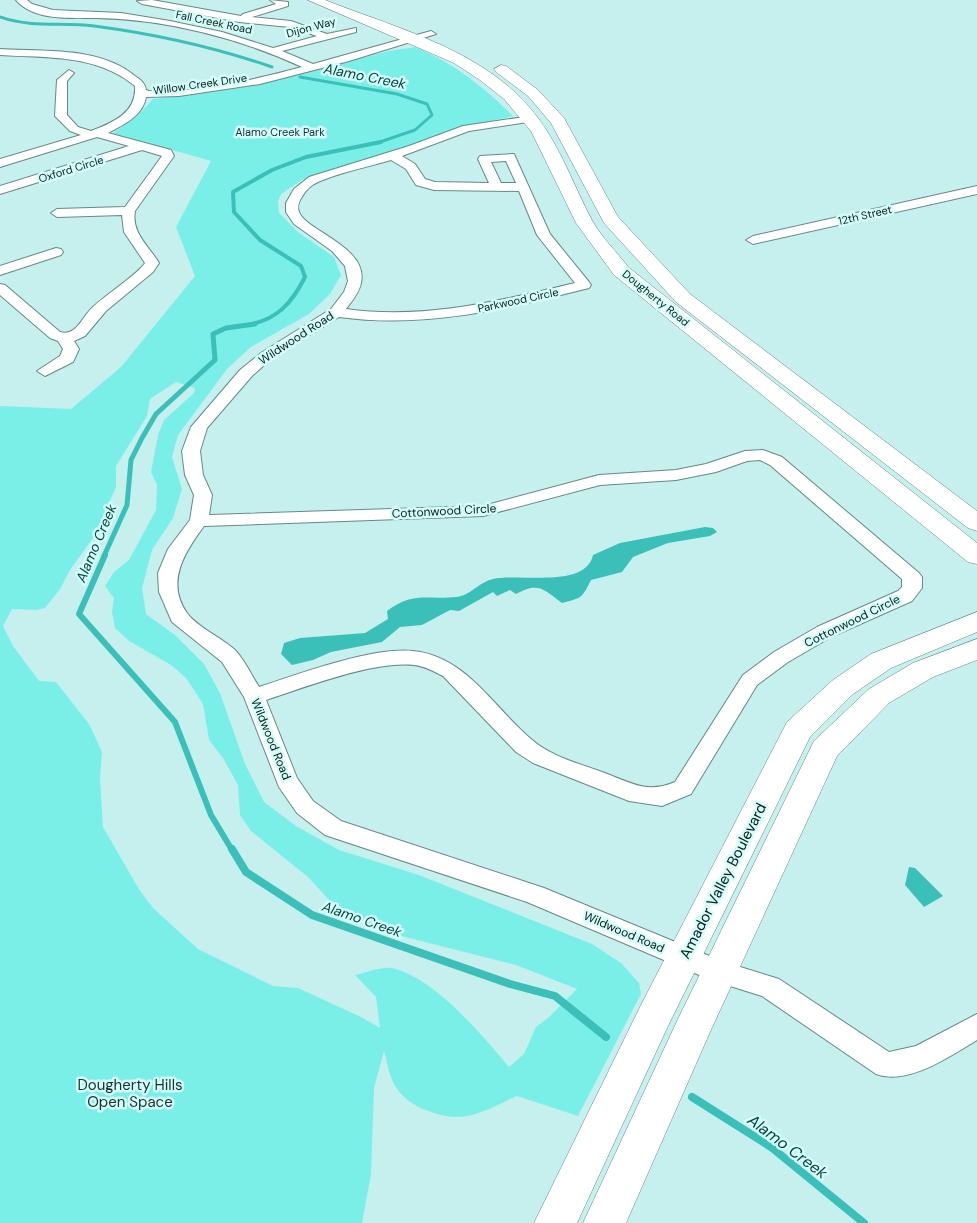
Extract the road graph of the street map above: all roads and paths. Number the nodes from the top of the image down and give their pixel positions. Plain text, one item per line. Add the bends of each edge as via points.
1 (21, 0) edge
2 (275, 0) edge
3 (314, 0) edge
4 (338, 0) edge
5 (132, 5) edge
6 (180, 9) junction
7 (239, 19) junction
8 (154, 22) junction
9 (354, 30) dead end
10 (325, 36) junction
11 (421, 37) junction
12 (276, 50) junction
13 (0, 52) edge
14 (308, 66) junction
15 (69, 73) dead end
16 (141, 93) junction
17 (531, 119) junction
18 (93, 134) junction
19 (141, 146) junction
20 (394, 156) junction
21 (579, 162) junction
22 (0, 163) edge
23 (497, 187) junction
24 (524, 187) junction
25 (1, 189) edge
26 (977, 190) edge
27 (129, 211) junction
28 (57, 213) dead end
29 (753, 240) dead end
30 (56, 252) dead end
31 (0, 271) edge
32 (0, 288) edge
33 (336, 312) junction
34 (64, 338) junction
35 (46, 371) dead end
36 (199, 521) junction
37 (977, 523) edge
38 (977, 556) edge
39 (977, 621) edge
40 (977, 649) edge
41 (254, 696) junction
42 (684, 958) junction
43 (720, 972) junction
44 (977, 1026) edge
45 (554, 1223) edge
46 (604, 1223) edge

1 - 8 street, Fall Creek Road via 35,9 54,13 112,15
2 - 7 street via 284,4
3 - 11 main road, Dougherty Road
4 - 11 main road, Dougherty Road
5 - 6 street
6 - 7 street
6 - 8 street
7 - 10 street via 291,24
8 - 12 street, Fall Creek Road via 222,35
9 - 10 street, Dijon Way
10 - 12 street, Dijon Way
11 - 14 street, Willow Creek Drive via 395,40
11 - 17 main road, Dougherty Road via 483,76
11 - 21 main road, Dougherty Road via 468,50 533,93 558,121
12 - 14 street, Fall Creek Road
13 - 16 street via 103,62 130,74 140,85
14 - 16 street, Willow Creek Drive via 211,89 153,95
15 - 18 street, Oxford Circle via 62,80 61,116 74,129
16 - 18 street via 138,106 127,116 116,125
17 - 20 street, Wildwood Road via 467,128
17 - 21 main road via 545,124 564,152
17 - 38 main road, Dougherty Road via 586,224 622,271
18 - 19 street, Oxford Circle
18 - 22 street via 60,147
19 - 25 street, Oxford Circle
19 - 27 street, Oxford Circle via 168,156
20 - 23 street via 411,167 420,182 434,186
20 - 33 street, Wildwood Road via 314,180 300,189 292,202 292,212 299,221 337,248 352,266 354,281 350,293
21 - 37 main road, Dougherty Road via 610,219 684,298
23 - 24 street
23 - 24 street, Parkwood Circle via 484,159 510,157
24 - 33 street, Parkwood Circle via 544,235 584,285 425,317 385,319
26 - 29 street, 12th Street
27 - 28 street
27 - 34 street via 127,229 152,263 105,303 86,322 83,330
30 - 31 street
32 - 34 street
33 - 36 street, Wildwood Road via 260,361 199,427 191,451 194,475 203,495
34 - 35 street via 71,350 67,360
36 - 41 street, Wildwood Road via 176,550 168,573 169,592 179,617 229,657
36 - 41 street, Cottonwood Circle via 484,511 587,482 676,475 745,456 763,455 776,461 912,577 912,588 905,596 824,632 750,680 683,788 662,797 637,795 541,757 524,746 450,671 434,663 413,658 380,660
39 - 42 main road, Amador Valley Boulevard via 880,661 843,687 798,730
40 - 43 main road via 923,670 879,696 825,749
41 - 42 street, Wildwood Road via 287,780 305,806 333,828 535,895
42 - 43 street, Wildwood Road
42 - 45 main road, Amador Valley Boulevard
43 - 44 street, Wildwood Road via 770,987 886,1065 921,1058
43 - 46 main road

